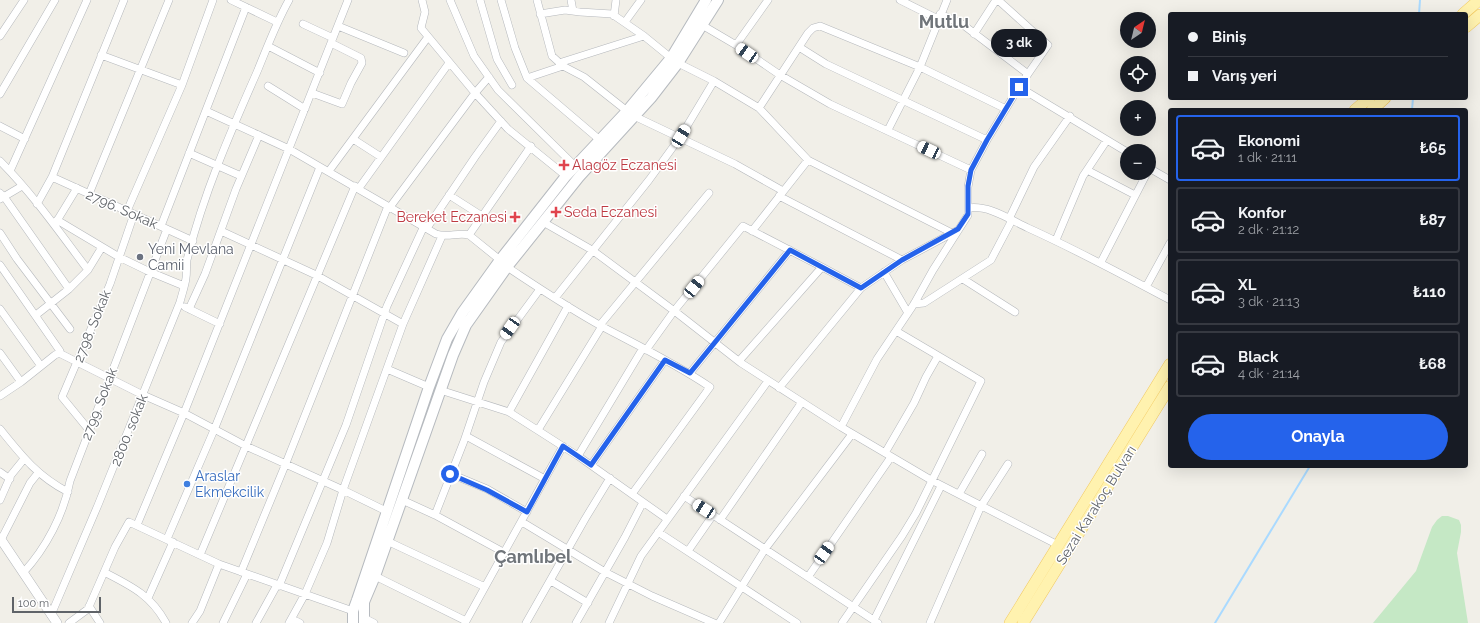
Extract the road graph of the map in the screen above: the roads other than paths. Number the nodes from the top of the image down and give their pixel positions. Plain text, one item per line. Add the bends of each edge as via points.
1 (24, 0) edge
2 (55, 0) edge
3 (87, 0) edge
4 (124, 0) edge
5 (169, 0) edge
6 (213, 0) edge
7 (231, 0) edge
8 (289, 0) edge
9 (348, 0) edge
10 (422, 0) edge
11 (450, 0) edge
12 (480, 0) edge
13 (501, 0) edge
14 (536, 0) edge
15 (571, 0) edge
16 (616, 0) edge
17 (641, 0) edge
18 (706, 0) edge
19 (718, 0) edge
20 (768, 0) edge
21 (900, 0) edge
22 (947, 0) edge
23 (997, 0) edge
24 (1476, 3) edge
25 (246, 7) junction
26 (573, 11) junction
27 (1465, 12) edge
28 (540, 14) junction
29 (1480, 15) edge
30 (614, 16) junction
31 (939, 17) junction
32 (277, 22) junction
33 (625, 22) junction
34 (303, 24) dead end
35 (702, 25) junction
36 (1468, 25) edge
37 (338, 26) junction
38 (974, 34) junction
39 (0, 36) edge
40 (644, 36) junction
41 (428, 37) junction
42 (332, 41) junction
43 (736, 45) junction
44 (268, 46) junction
45 (799, 47) junction
46 (404, 52) dead end
47 (102, 55) junction
48 (675, 60) junction
49 (449, 63) junction
50 (561, 64) junction
51 (920, 67) junction
52 (140, 70) junction
53 (320, 73) junction
54 (1028, 74) junction
55 (780, 75) junction
56 (489, 77) junction
57 (527, 78) junction
58 (714, 81) junction
59 (182, 85) junction
60 (512, 85) dead end
61 (268, 86) dead end
62 (1019, 87) junction
63 (312, 92) junction
64 (475, 93) junction
65 (0, 94) edge
66 (903, 99) junction
67 (1367, 100) edge
68 (1383, 100) edge
69 (759, 108) junction
70 (1357, 108) edge
71 (1374, 108) edge
72 (1006, 109) junction
73 (305, 110) junction
74 (206, 111) junction
75 (630, 114) junction
76 (1070, 116) junction
77 (501, 121) junction
78 (234, 123) junction
79 (0, 126) edge
80 (888, 130) junction
81 (259, 135) junction
82 (25, 138) junction
83 (679, 138) junction
84 (353, 139) junction
85 (987, 140) junction
86 (1107, 140) junction
87 (600, 141) junction
88 (531, 146) junction
89 (1120, 148) edge
90 (289, 149) junction
91 (189, 153) junction
92 (381, 157) junction
93 (808, 160) junction
94 (0, 161) edge
95 (217, 166) junction
96 (575, 166) junction
97 (320, 167) junction
98 (971, 170) junction
99 (1087, 170) junction
100 (10, 171) junction
101 (328, 171) junction
102 (1156, 173) edge
103 (241, 176) junction
104 (566, 176) junction
105 (52, 177) junction
106 (1168, 179) edge
107 (1143, 180) edge
108 (22, 186) junction
109 (357, 187) junction
110 (77, 188) junction
111 (709, 192) dead end
112 (90, 194) junction
113 (781, 194) junction
114 (449, 195) junction
115 (1135, 195) junction
116 (1, 196) edge
117 (37, 204) junction
118 (389, 206) junction
119 (968, 208) junction
120 (131, 212) junction
121 (482, 216) junction
122 (1011, 220) junction
123 (543, 222) junction
124 (56, 223) junction
125 (425, 227) junction
126 (164, 228) junction
127 (752, 230) junction
128 (221, 231) junction
129 (955, 231) junction
130 (0, 233) edge
131 (469, 235) junction
132 (442, 236) junction
133 (193, 240) junction
134 (1056, 240) junction
135 (251, 245) junction
136 (102, 247) junction
137 (1168, 247) edge
138 (592, 250) junction
139 (790, 250) junction
140 (119, 257) junction
141 (283, 259) junction
142 (902, 260) junction
143 (1101, 262) junction
144 (504, 264) junction
145 (0, 265) edge
146 (822, 267) junction
147 (88, 270) junction
148 (150, 272) junction
149 (884, 272) junction
150 (318, 276) junction
151 (963, 279) junction
152 (636, 282) junction
153 (184, 286) junction
154 (1146, 287) junction
155 (861, 288) junction
156 (69, 289) junction
157 (540, 289) junction
158 (353, 296) junction
159 (555, 298) junction
160 (1168, 299) edge
161 (51, 303) junction
162 (180, 304) junction
163 (914, 304) junction
164 (568, 306) junction
165 (0, 309) edge
166 (189, 309) junction
167 (674, 311) junction
168 (1015, 312) dead end
169 (908, 313) junction
170 (384, 314) junction
171 (36, 315) junction
172 (220, 324) junction
173 (403, 324) junction
174 (601, 326) junction
175 (70, 329) dead end
176 (896, 331) junction
177 (714, 342) junction
178 (645, 349) junction
179 (0, 353) edge
180 (61, 354) junction
181 (938, 356) junction
182 (665, 360) junction
183 (739, 361) junction
184 (77, 362) junction
185 (41, 366) junction
186 (1168, 367) edge
187 (388, 370) junction
188 (690, 373) junction
189 (109, 378) junction
190 (768, 381) junction
191 (21, 382) junction
192 (429, 387) junction
193 (779, 388) junction
194 (1168, 389) edge
195 (440, 390) junction
196 (143, 395) junction
197 (0, 396) edge
198 (478, 401) junction
199 (802, 402) junction
200 (509, 412) junction
201 (184, 413) junction
202 (841, 427) junction
203 (0, 429) edge
204 (89, 430) junction
205 (214, 430) junction
206 (538, 430) junction
207 (852, 434) junction
208 (466, 436) junction
209 (246, 446) junction
210 (563, 446) junction
211 (982, 454) dead end
212 (888, 455) junction
213 (578, 456) junction
214 (24, 459) junction
215 (286, 463) junction
216 (1008, 464) dead end
217 (591, 465) junction
218 (0, 472) edge
219 (38, 473) junction
220 (450, 474) junction
221 (610, 478) junction
222 (10, 479) junction
223 (545, 479) junction
224 (931, 480) junction
225 (323, 481) junction
226 (941, 486) junction
227 (343, 490) junction
228 (68, 492) junction
229 (632, 494) junction
230 (959, 494) junction
231 (684, 496) junction
232 (0, 500) edge
233 (402, 500) junction
234 (643, 502) junction
235 (981, 506) junction
236 (386, 511) junction
237 (527, 512) junction
238 (435, 515) junction
239 (717, 517) junction
240 (667, 520) junction
241 (522, 522) junction
242 (137, 526) junction
243 (658, 532) junction
244 (1, 539) edge
245 (170, 540) junction
246 (387, 541) junction
247 (1058, 545) junction
248 (568, 549) junction
249 (765, 549) junction
250 (688, 551) junction
251 (505, 553) junction
252 (200, 555) junction
253 (219, 564) junction
254 (104, 572) junction
255 (606, 572) junction
256 (23, 573) junction
257 (244, 573) junction
258 (375, 576) junction
259 (808, 577) junction
260 (550, 581) junction
261 (628, 584) junction
262 (278, 585) junction
263 (741, 586) junction
264 (485, 587) junction
265 (305, 594) junction
266 (148, 598) junction
267 (588, 603) junction
268 (89, 606) junction
269 (853, 607) junction
270 (353, 611) junction
271 (54, 619) edge
272 (291, 621) edge
273 (364, 621) edge
274 (465, 622) edge
275 (876, 622) edge
276 (69, 623) edge
277 (100, 623) edge
278 (166, 623) edge
279 (192, 623) edge
280 (223, 623) edge
281 (256, 623) edge
282 (300, 623) edge
283 (353, 623) edge
284 (374, 623) edge
285 (526, 623) edge
286 (576, 623) edge
287 (609, 623) edge
288 (714, 623) edge
289 (720, 623) edge
290 (797, 623) edge
291 (842, 623) edge
292 (930, 623) edge
293 (1010, 623) edge
294 (1023, 623) edge

1 - 39 street
2 - 65 street
3 - 82 street
4 - 47 street
5 - 52 street
6 - 59 street, 2798. Sokak
7 - 25 street
8 - 32 street, 2800. sokak
9 - 37 street
10 - 41 street via 425,12 421,28
11 - 56 street via 474,56
12 - 60 street via 497,59
13 - 57 street
14 - 28 street
15 - 26 street
16 - 30 street
17 - 33 street
18 - 48 main road
19 - 35 main road
20 - 43 street
21 - 31 street
22 - 31 street
23 - 38 street
23 - 54 street via 1048,45
24 - 27 main road
25 - 32 street
25 - 74 street, 2799. Sokak
26 - 28 street
26 - 30 street
28 - 50 street via 552,56
29 - 36 main road
30 - 33 street
31 - 38 street via 962,24
31 - 51 street
32 - 44 street, 2800. sokak
33 - 40 street
34 - 42 street
35 - 43 street
35 - 48 main road
37 - 42 street
37 - 46 street
38 - 54 street
40 - 48 street
40 - 50 street
41 - 49 street
41 - 84 street
42 - 53 street
42 - 63 street via 361,58 362,63 342,104
43 - 55 street
44 - 53 street
44 - 78 street, 2800. sokak
45 - 51 street via 813,28 820,26
45 - 55 street
45 - 66 street via 826,64
47 - 52 street
47 - 105 street
48 - 58 street
48 - 75 main road
49 - 64 street
49 - 92 street
50 - 57 street
50 - 75 street via 584,77
51 - 66 street
51 - 72 street
52 - 59 street
52 - 112 street
53 - 63 street
54 - 62 street
55 - 69 street
55 - 80 street via 830,104
56 - 64 street
56 - 96 street via 520,113
57 - 87 street
58 - 69 street
58 - 83 street
59 - 120 street, 2798. Sokak
61 - 73 street
62 - 72 street
62 - 76 street
63 - 73 street
64 - 77 street
64 - 118 street
66 - 80 street
66 - 85 street
67 - 70 main road
68 - 71 main road
69 - 93 street
72 - 85 street
73 - 90 street
74 - 78 street
74 - 91 street, 2799. Sokak
75 - 83 street
75 - 87 main road
75 - 123 main road
76 - 86 street
76 - 122 street via 1034,167
77 - 88 street
77 - 114 street
78 - 81 street
78 - 95 street, 2800. sokak
79 - 82 street
80 - 98 street
81 - 90 street
81 - 103 street
82 - 100 street
83 - 113 street via 735,164
83 - 138 street via 649,180
84 - 92 street
84 - 101 street
85 - 98 street
86 - 89 street
86 - 99 street
87 - 96 main road
88 - 104 street
88 - 121 street
90 - 97 street
90 - 135 street
91 - 95 street
91 - 126 street, 2799. Sokak
92 - 109 street
93 - 113 street
93 - 129 street
94 - 100 street
95 - 103 street
95 - 133 street, 2800. sokak
96 - 104 main road
97 - 101 street
97 - 141 street
98 - 119 street
99 - 115 street
99 - 134 street
100 - 108 street
101 - 109 street
102 - 106 street
103 - 128 street
104 - 144 main road
105 - 110 street, 2796. Sokak
105 - 117 street
107 - 115 street
108 - 116 street
108 - 117 street
109 - 118 street
109 - 150 street
110 - 112 street, 2796. Sokak
110 - 124 street
111 - 152 street
112 - 120 street, 2796. Sokak
113 - 127 street
113 - 142 street
114 - 121 street
114 - 125 street
115 - 143 street
116 - 156 street
117 - 124 street
118 - 125 street
118 - 158 street
119 - 122 street via 978,207
119 - 129 street via 968,214
120 - 126 street, 2796. Sokak
120 - 140 street, 2798. Sokak
121 - 131 street
122 - 134 street
122 - 151 street via 991,260
123 - 138 street
123 - 144 main road
124 - 136 street
124 - 147 street
125 - 132 street
125 - 170 street
126 - 133 street, 2796. Sokak
126 - 148 street, 2799. Sokak
127 - 139 street
127 - 167 street via 743,226
128 - 135 street
128 - 166 street
129 - 142 street
129 - 163 street
130 - 161 street
131 - 132 street via 462,233
131 - 144 street
132 - 173 street
133 - 153 street, 2800. sokak
134 - 143 street
135 - 141 street
135 - 172 street
136 - 140 street
136 - 147 street
137 - 154 street
138 - 152 street
138 - 159 street
139 - 146 street
139 - 177 street
140 - 148 street
140 - 184 street, 2798. Sokak
141 - 150 street
141 - 205 street
142 - 149 street
143 - 154 street
144 - 157 street
144 - 192 main road via 462,313 447,339
144 - 195 main road via 466,326
145 - 171 street
146 - 155 street
146 - 183 street
147 - 156 street
148 - 153 street
148 - 189 street, 2799. Sokak
149 - 155 street
149 - 169 street
150 - 158 street
150 - 209 street
151 - 163 street via 924,303
151 - 168 street
152 - 167 street
152 - 174 street
153 - 162 street, 2800. sokak
154 - 160 street
155 - 193 street
156 - 161 street
157 - 159 street
157 - 198 street via 501,342
158 - 170 street
158 - 215 street
159 - 164 street
161 - 171 street
161 - 175 street
162 - 166 street
162 - 196 street, 2800. sokak
163 - 169 street
164 - 174 street
164 - 200 street
165 - 185 street
166 - 172 street
167 - 177 street
167 - 178 street
169 - 176 street
170 - 173 street
170 - 225 street via 346,425
171 - 180 street
172 - 201 street
173 - 187 street
174 - 178 street
174 - 206 street
176 - 181 street
176 - 202 street via 877,359
177 - 183 street
177 - 188 street
178 - 182 street
178 - 213 street
179 - 191 street
180 - 184 street
180 - 185 street via 55,355
181 - 212 street
181 - 224 street via 981,380
182 - 188 street
182 - 217 street
183 - 190 street
184 - 189 street
184 - 204 street, 2798. Sokak via 62,397
185 - 191 street
186 - 247 main road
187 - 192 street
187 - 227 street
188 - 229 street via 710,387
189 - 196 street
189 - 204 street, 2799. Sokak
190 - 193 street
190 - 231 street
191 - 197 street
192 - 236 main road
193 - 199 street
194 - 294 main road, Sezai Karakoç Bulvarı
195 - 198 street
195 - 233 main road
196 - 201 street
196 - 271 street, 2800. sokak
198 - 200 street
198 - 208 street
199 - 202 street
199 - 239 street
200 - 206 street
201 - 205 street
201 - 242 street
202 - 207 street
203 - 214 street
204 - 228 street, 2799. Sokak
205 - 209 street
205 - 245 street
206 - 210 street
207 - 212 street
207 - 249 street
208 - 220 street
208 - 223 street
209 - 215 street
209 - 252 street
210 - 213 street
210 - 223 street
211 - 230 street
212 - 224 street
212 - 259 street
213 - 217 street
214 - 219 street
214 - 222 street
215 - 225 street
215 - 257 street
216 - 235 street
217 - 221 street
218 - 222 street
219 - 228 street
219 - 244 street via 30,483
220 - 237 street via 487,490
220 - 238 street
221 - 229 street
221 - 248 street
222 - 232 street
223 - 237 street
224 - 226 street
224 - 269 street via 902,536
225 - 227 street
225 - 262 street
226 - 230 street
226 - 275 street
227 - 236 street
227 - 265 street via 327,543
228 - 256 street, 2799. Sokak via 51,534
229 - 234 street
230 - 235 street
231 - 239 street
231 - 240 street
233 - 238 street
233 - 246 main road
234 - 240 street
234 - 255 street
235 - 247 street
235 - 292 street
236 - 270 main road
237 - 241 street
238 - 251 street
239 - 249 street
239 - 250 street
240 - 243 street
241 - 248 street
241 - 251 street
242 - 245 street
242 - 254 street via 129,522 127,524
243 - 250 street
243 - 261 street via 641,556
244 - 256 street
245 - 252 street
245 - 266 street
246 - 258 main road
246 - 264 street
247 - 293 main road
248 - 255 street
248 - 260 street
249 - 259 street
249 - 263 street
250 - 263 street
251 - 264 street
252 - 253 street
253 - 257 street
253 - 279 street via 200,611
254 - 266 street via 132,586
254 - 268 street
255 - 261 street
255 - 267 street
256 - 271 street
257 - 262 street
257 - 280 street
258 - 273 main road via 364,602
258 - 274 street
259 - 269 street
260 - 267 street
260 - 285 street
261 - 287 street
261 - 288 street
262 - 265 street
262 - 281 street
263 - 289 street
263 - 290 street
264 - 274 street
265 - 270 street
265 - 272 street
266 - 278 street
267 - 286 street
268 - 276 street
268 - 277 street
269 - 275 street
269 - 291 street
270 - 283 main road
272 - 282 street
273 - 284 street

